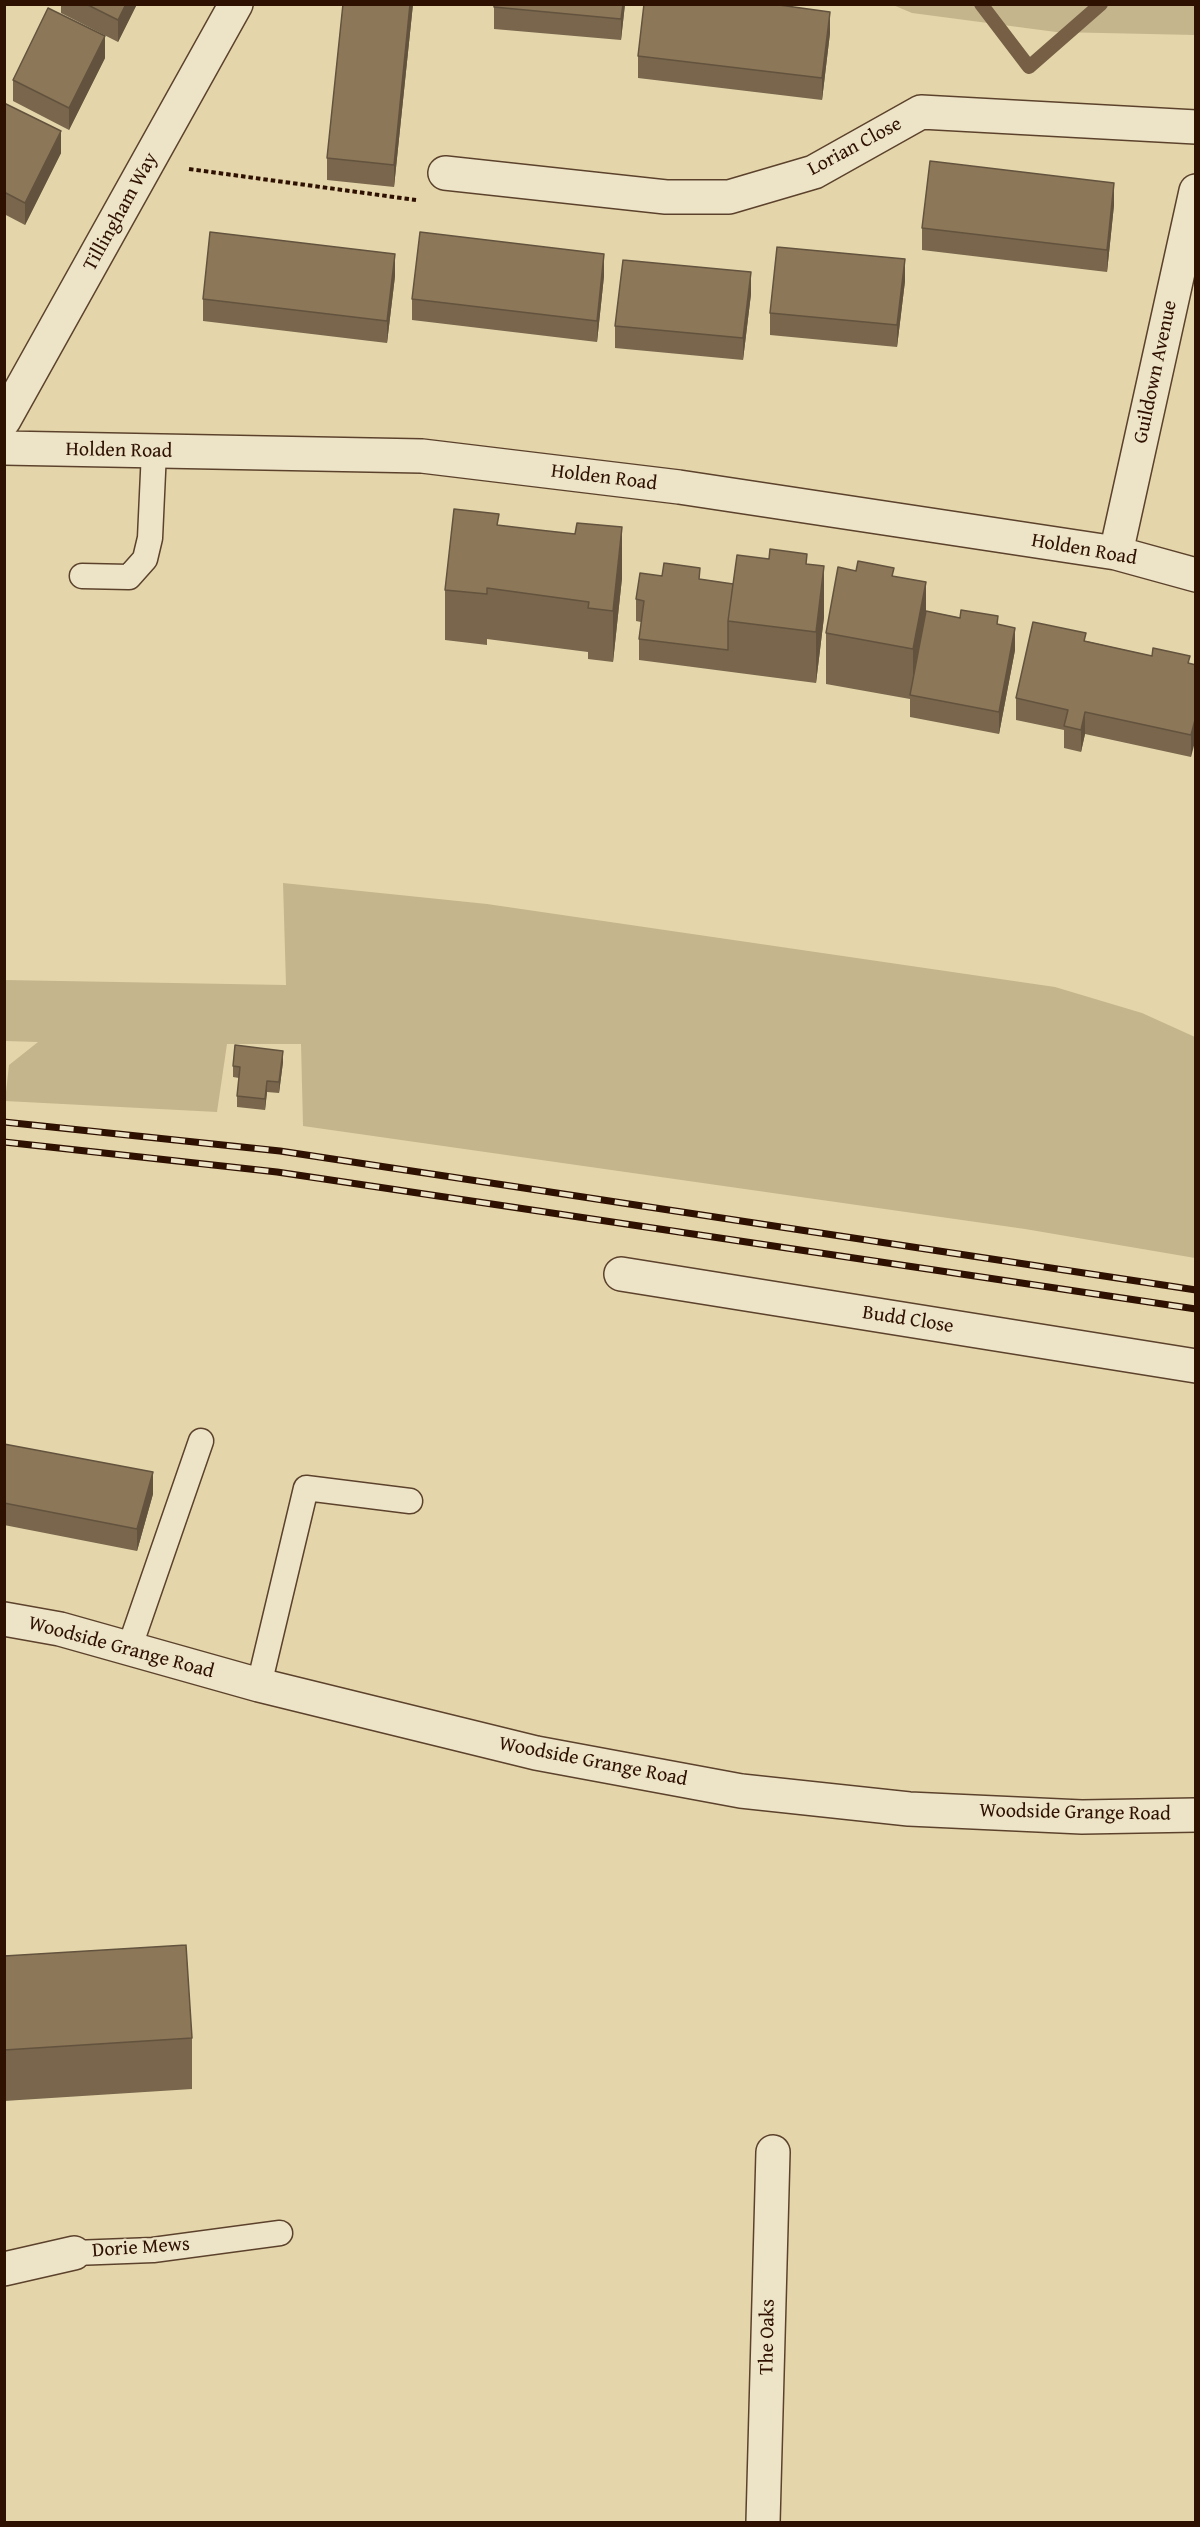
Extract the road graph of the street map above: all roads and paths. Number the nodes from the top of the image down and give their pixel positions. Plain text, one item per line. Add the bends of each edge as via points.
1 (236, 4) edge
2 (1196, 127) edge
3 (150, 159) junction
4 (446, 173) joint
5 (1196, 191) edge
6 (4, 420) edge
7 (4, 448) edge
8 (154, 451) junction
9 (1116, 553) junction
10 (1196, 575) edge
11 (82, 576) dead end
12 (621, 1274) dead end
13 (1196, 1366) edge
14 (201, 1441) dead end
15 (410, 1501) dead end
16 (4, 1619) edge
17 (129, 1649) junction
18 (259, 1685) junction
19 (1196, 1815) edge
20 (773, 2152) dead end
21 (280, 2233) dead end
22 (74, 2253) joint
23 (4, 2269) edge
24 (763, 2523) edge

1 - 3 street, Tillingham Way
2 - 4 street, Lorian Close via 921,112 814,172 729,197 666,196
3 - 4 path via 190,169 424,201
3 - 6 street, Tillingham Way
5 - 9 street, Guildown Avenue
7 - 8 street, Holden Road
8 - 9 street, Holden Road via 422,456 679,487
8 - 11 lane via 150,538 145,559 129,577
9 - 10 street, Holden Road
12 - 13 street, Budd Close
14 - 17 lane
15 - 18 lane via 306,1488
16 - 17 street, Woodside Grange Road via 60,1629
17 - 18 street, Woodside Grange Road
18 - 19 street, Woodside Grange Road via 536,1753 741,1791 909,1809 1082,1817
20 - 24 street, The Oaks
21 - 22 lane, Dorie Mews via 153,2250
22 - 23 street, Dorie Mews

